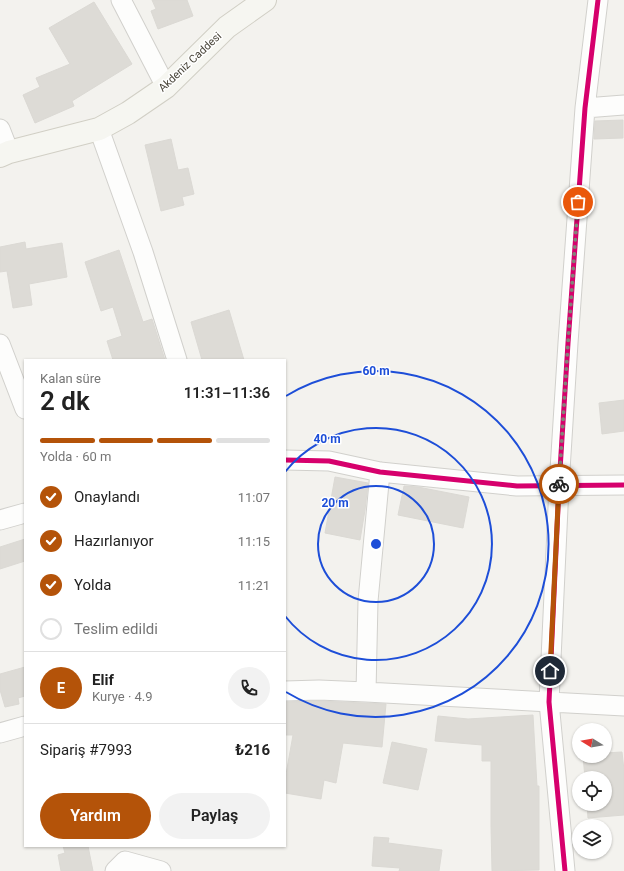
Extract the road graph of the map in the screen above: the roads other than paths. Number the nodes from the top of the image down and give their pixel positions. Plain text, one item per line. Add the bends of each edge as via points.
1 (121, 0) edge
2 (265, 0) edge
3 (598, 0) edge
4 (166, 87) junction
5 (624, 105) edge
6 (586, 108) junction
7 (0, 129) edge
8 (99, 129) junction
9 (5, 154) edge
10 (0, 344) edge
11 (177, 359) edge
12 (24, 406) edge
13 (286, 460) edge
14 (380, 472) junction
15 (624, 485) edge
16 (559, 486) junction
17 (24, 513) edge
18 (0, 520) edge
19 (286, 691) edge
20 (366, 692) junction
21 (549, 702) junction
22 (624, 706) edge
23 (24, 726) edge
24 (0, 733) edge
25 (115, 871) edge
26 (161, 871) edge
27 (565, 871) edge

1 - 4 street
2 - 4 street, Akdeniz Caddesi via 227,27
3 - 6 street
4 - 8 street, Akdeniz Caddesi
5 - 6 street
6 - 16 street
7 - 9 street
8 - 9 street, Akdeniz Caddesi
8 - 11 street via 143,252
10 - 12 street
13 - 14 street via 329,462
14 - 16 street via 517,486
14 - 20 street via 368,601
15 - 16 street
16 - 21 street
17 - 18 street
19 - 20 street
20 - 21 street
21 - 22 street
21 - 27 street
23 - 24 street
25 - 26 street via 125,861

